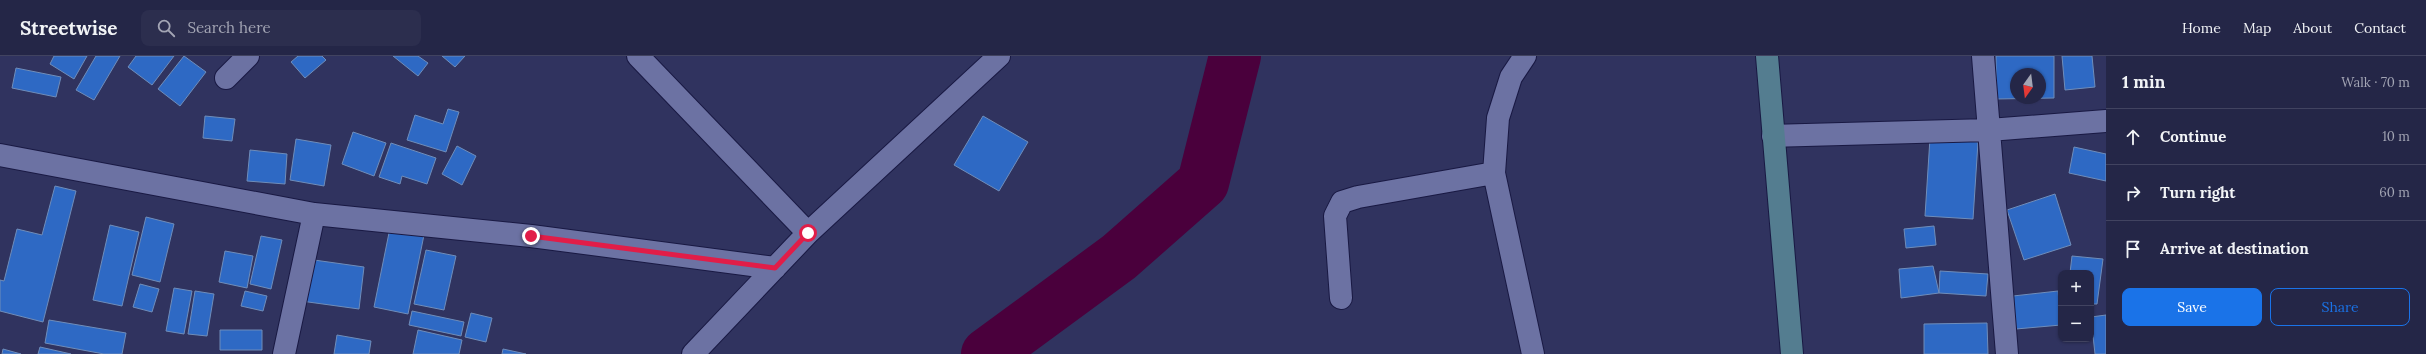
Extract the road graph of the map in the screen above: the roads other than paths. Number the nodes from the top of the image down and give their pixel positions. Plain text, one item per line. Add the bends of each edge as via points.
1 (248, 56) edge
2 (638, 56) edge
3 (999, 56) edge
4 (1525, 56) edge
5 (1766, 56) edge
6 (1983, 56) edge
7 (226, 78) dead end
8 (2106, 121) edge
9 (1989, 130) junction
10 (1773, 136) junction
11 (0, 155) edge
12 (1494, 174) junction
13 (314, 214) junction
14 (808, 233) junction
15 (775, 268) junction
16 (1341, 298) dead end
17 (284, 354) edge
18 (694, 354) edge
19 (1533, 354) edge
20 (1792, 354) edge
21 (2007, 354) edge

1 - 7 street
2 - 14 street
3 - 14 street
4 - 12 street via 1511,77 1498,118
5 - 10 main road
6 - 9 street
8 - 9 street
9 - 10 street
9 - 21 street
10 - 20 main road
11 - 13 street
12 - 16 street via 1358,197 1342,202 1335,216
12 - 19 street
13 - 15 street via 531,236
13 - 17 street
14 - 15 street
15 - 18 street

